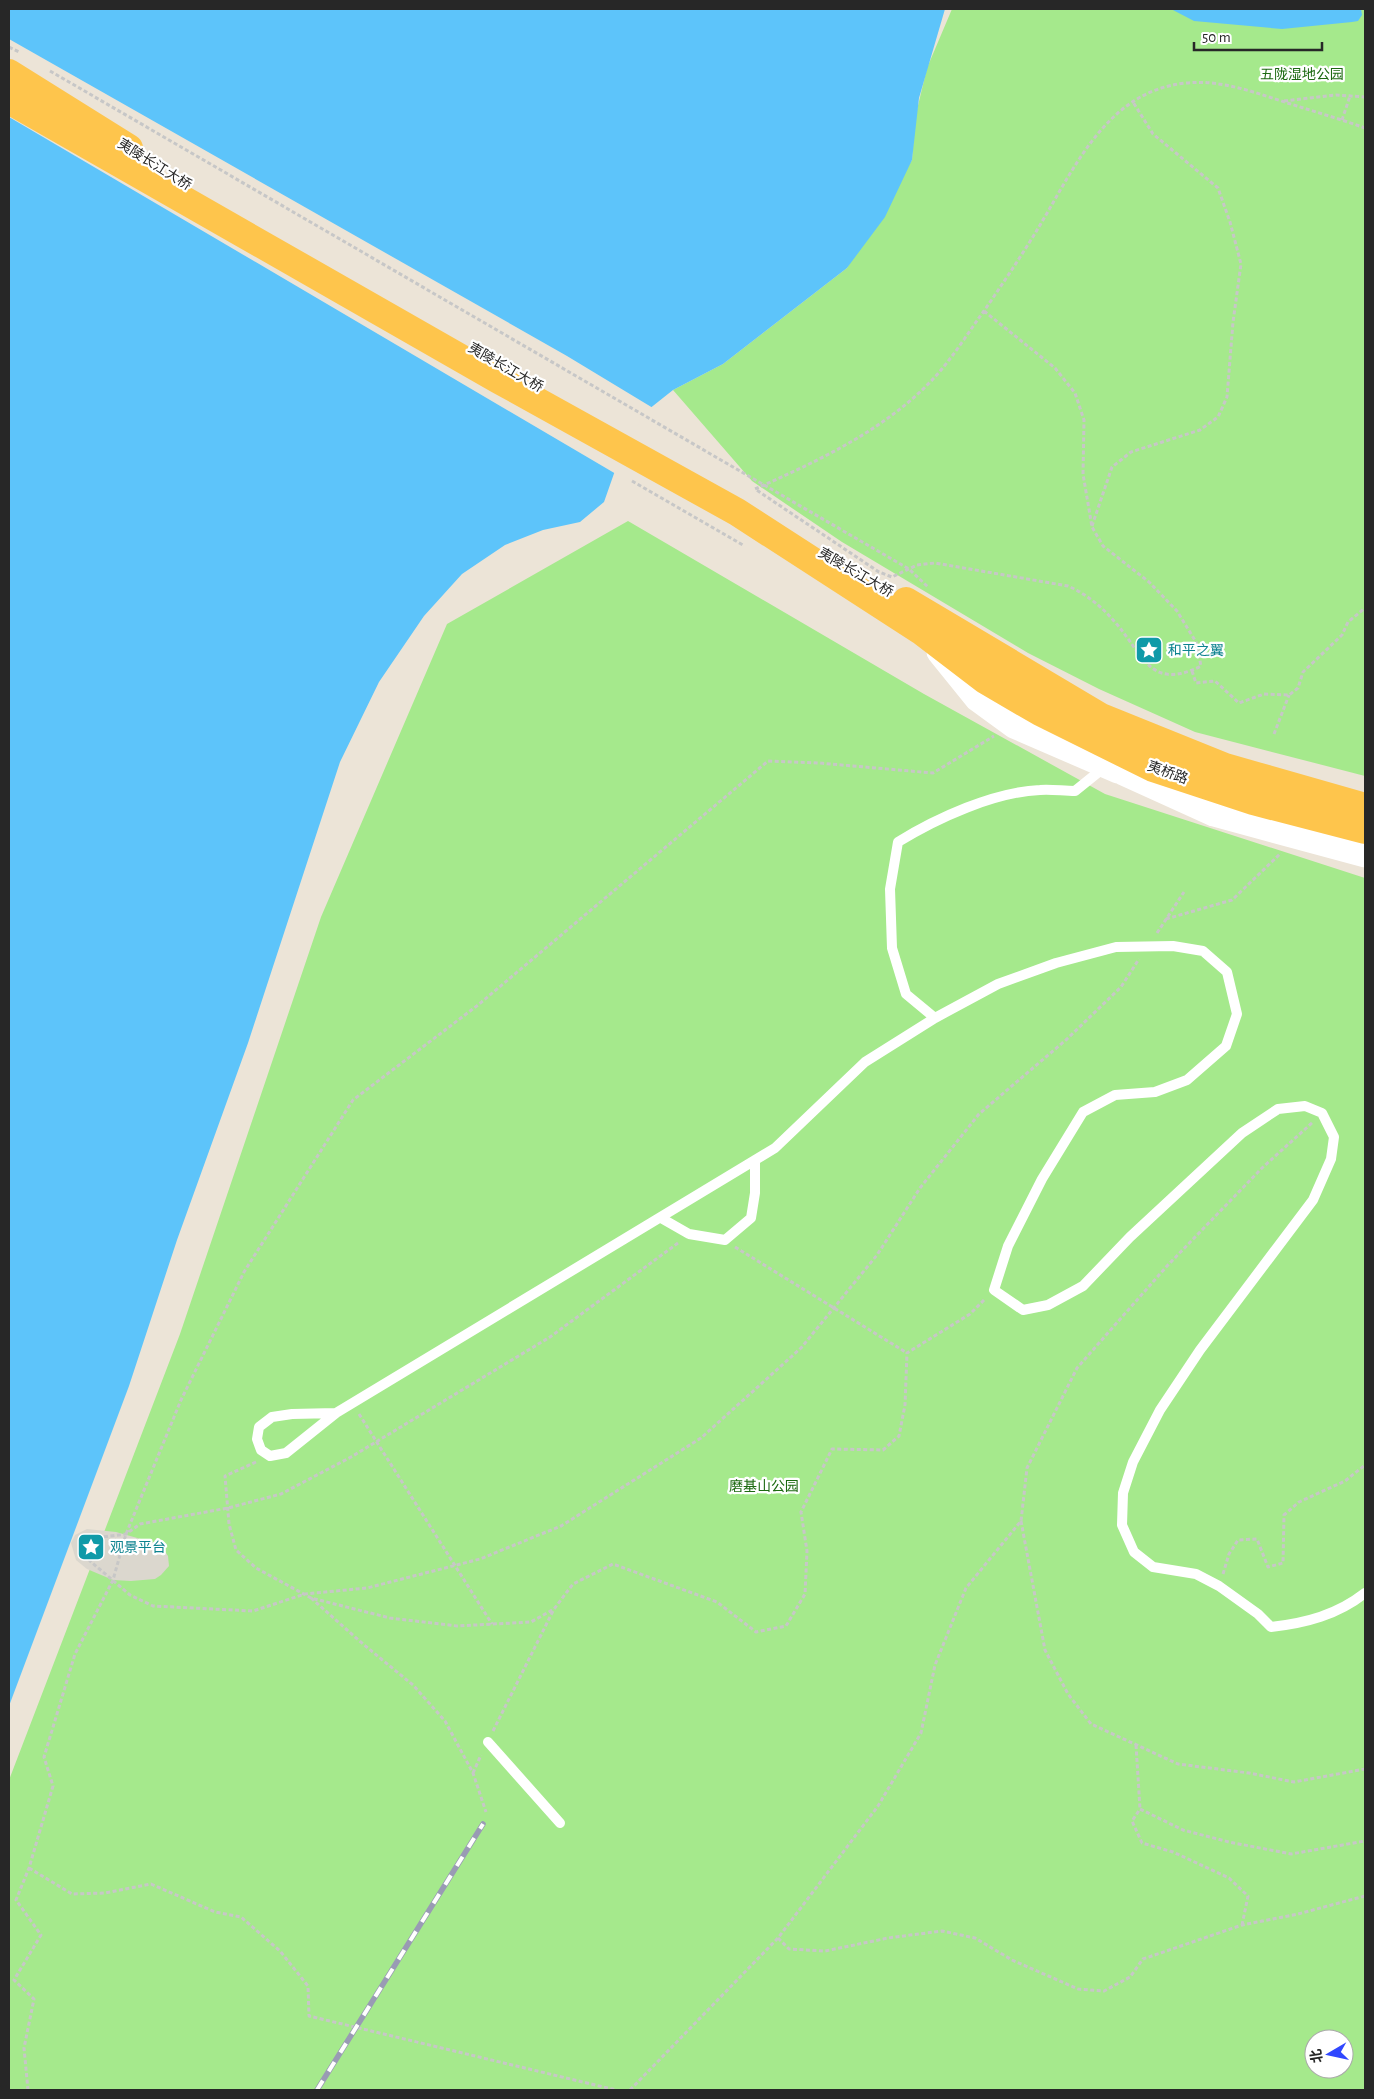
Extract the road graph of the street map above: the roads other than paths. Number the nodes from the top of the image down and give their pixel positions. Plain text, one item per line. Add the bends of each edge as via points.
1 (17, 65) edge
2 (9, 100) edge
3 (921, 631) junction
4 (1004, 659) joint
5 (985, 680) joint
6 (1112, 768) junction
7 (1365, 807) edge
8 (1365, 830) edge
9 (1365, 856) edge
10 (935, 1018) junction
11 (756, 1160) junction
12 (661, 1218) junction
13 (336, 1412) junction
14 (1365, 1593) edge
15 (488, 1742) road end
16 (560, 1823) dead end

1 - 4 highway, 夷陵长江大桥 via 199,191
2 - 3 highway, 夷陵长江大桥 via 737,512
3 - 5 highway, 夷陵长江大桥
3 - 6 street via 977,699 1014,726
4 - 7 highway, 夷桥路 via 1101,717 1225,767
5 - 8 highway, 夷桥路 via 1040,712 1153,768 1253,801
6 - 9 street via 1214,814
6 - 10 lane via 1075,791 1039,790 994,799 925,826 898,842 890,889 892,948 906,994
10 - 11 lane via 865,1062 774,1148
10 - 14 lane via 998,984 1056,963 1116,947 1174,946 1203,951 1227,972 1237,1014 1226,1046 1187,1080 1155,1092 1115,1095 1083,1112 1042,1179 1008,1246 994,1290 1023,1310 1048,1305 1083,1286 1130,1237 1242,1133 1278,1109 1305,1106 1322,1113 1334,1137 1331,1159 1314,1200 1200,1350 1160,1410 1133,1462 1123,1493 1122,1525 1134,1552 1153,1568 1196,1574 1219,1586 1271,1627 1307,1622 1348,1607
11 - 12 lane
11 - 12 lane via 750,1218 725,1240 689,1234
12 - 13 lane
13 - 13 lane via 286,1453 270,1456 261,1450 257,1439 259,1427 272,1417
15 - 16 lane

